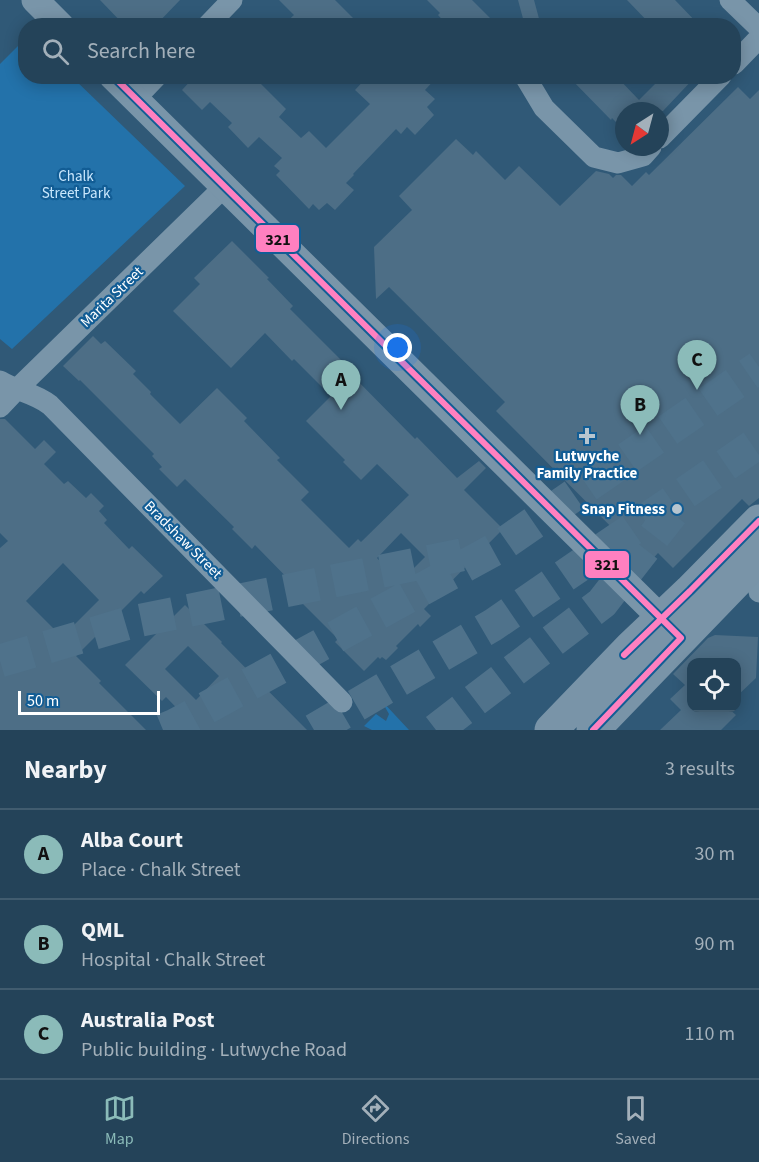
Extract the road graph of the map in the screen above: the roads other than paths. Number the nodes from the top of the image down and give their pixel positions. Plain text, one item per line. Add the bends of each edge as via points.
1 (35, 0) edge
2 (232, 0) edge
3 (730, 0) edge
4 (53, 18) edge
5 (215, 18) edge
6 (759, 28) edge
7 (759, 39) edge
8 (741, 57) edge
9 (120, 84) edge
10 (149, 84) edge
11 (530, 84) edge
12 (713, 84) edge
13 (135, 99) junction
14 (669, 129) edge
15 (643, 156) edge
16 (224, 187) junction
17 (8, 385) edge
18 (0, 407) edge
19 (759, 520) edge
20 (758, 559) edge
21 (759, 592) edge
22 (671, 628) junction
23 (342, 702) dead end
24 (551, 730) edge
25 (593, 730) edge

1 - 4 street
2 - 5 street
3 - 6 street
7 - 8 street
9 - 13 street
10 - 13 street
11 - 15 street via 544,108 594,156 618,163
12 - 14 street
13 - 16 street
16 - 17 street, Marita Street
16 - 22 street
17 - 18 street, Marita Street
17 - 23 street, Bradshaw Street via 50,405
19 - 22 highway
20 - 21 street
20 - 22 highway
22 - 24 highway via 631,648
22 - 25 highway

